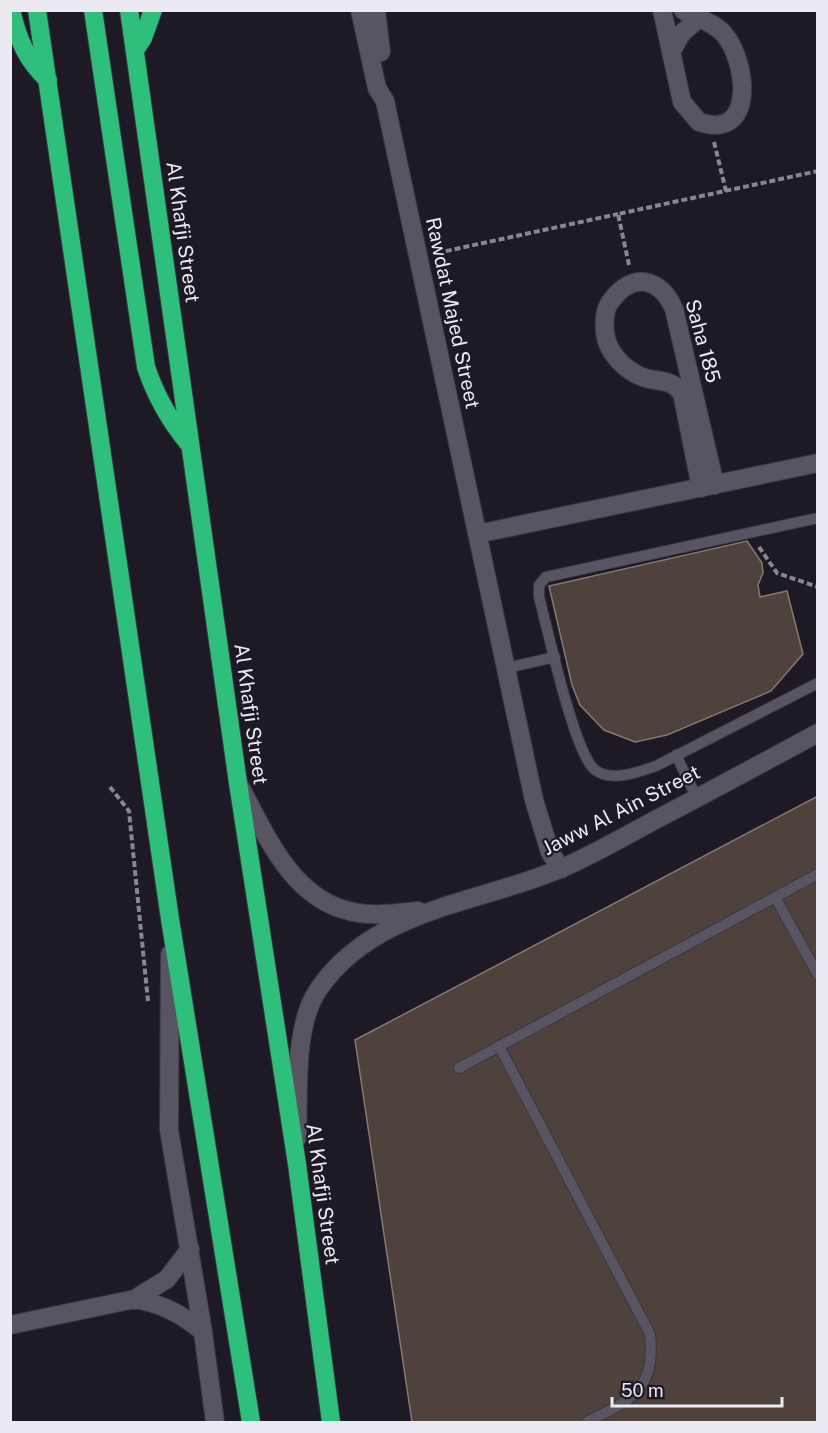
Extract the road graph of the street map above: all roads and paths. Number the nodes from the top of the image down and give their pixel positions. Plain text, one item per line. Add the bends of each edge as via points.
1 (11, 10) edge
2 (37, 10) edge
3 (93, 10) edge
4 (129, 10) edge
5 (153, 10) edge
6 (360, 10) edge
7 (376, 10) edge
8 (662, 10) edge
9 (691, 15) edge
10 (135, 50) junction
11 (671, 52) junction
12 (48, 80) junction
13 (385, 100) junction
14 (710, 126) junction
15 (818, 171) edge
16 (726, 191) junction
17 (618, 214) junction
18 (419, 257) junction
19 (633, 283) junction
20 (685, 354) junction
21 (655, 379) junction
22 (190, 446) junction
23 (818, 463) edge
24 (708, 487) junction
25 (818, 518) edge
26 (753, 532) junction
27 (477, 534) junction
28 (818, 587) edge
29 (555, 657) junction
30 (506, 668) junction
31 (818, 683) edge
32 (818, 733) edge
33 (676, 755) junction
34 (238, 783) junction
35 (697, 798) junction
36 (561, 868) junction
37 (818, 874) edge
38 (775, 897) junction
39 (438, 909) junction
40 (170, 919) junction
41 (818, 975) edge
42 (499, 1046) junction
43 (459, 1068) dead end
44 (297, 1164) junction
45 (190, 1249) junction
46 (135, 1299) junction
47 (10, 1325) edge
48 (203, 1332) junction
49 (215, 1422) edge
50 (251, 1422) edge
51 (331, 1422) edge
52 (587, 1422) edge

1 - 12 highway via 23,49
2 - 12 highway
3 - 22 highway via 146,367 156,396
4 - 10 highway, Al Khafji Street
5 - 10 highway
6 - 13 street, Rawdat Majed Street via 377,88
7 - 13 street, Rawdat Majed Street via 388,92
8 - 11 street
9 - 11 street
9 - 14 street via 713,25 729,40 740,69 742,102 733,119 721,126
10 - 22 highway, Al Khafji Street
11 - 14 street via 682,102 699,122
12 - 40 highway
13 - 18 street, Rawdat Majed Street
14 - 16 path
15 - 16 path
16 - 17 path
17 - 18 path
17 - 19 path
18 - 27 street, Rawdat Majed Street
19 - 20 street, Saha 185 via 654,284 663,289 674,309
19 - 21 street, Saha 185 via 609,303 605,337 618,362 630,371
20 - 21 street via 674,369
20 - 24 street, Saha 185
21 - 24 street, Saha 185 via 671,383 682,393
22 - 34 highway, Al Khafji Street
23 - 24 street
24 - 27 street
25 - 26 lane
26 - 28 path via 761,552 777,573
26 - 29 lane via 546,577 539,585 539,597
27 - 30 street, Rawdat Majed Street
29 - 30 lane
29 - 33 lane via 580,748 595,770 615,776 638,772
30 - 36 street, Rawdat Majed Street via 536,810 550,852
31 - 33 lane
32 - 35 street, Jaww Al Ain Street
33 - 35 lane
34 - 39 street, Jaww Al Ain Street via 282,864 328,903 348,911 375,914
34 - 44 highway, Al Khafji Street
35 - 36 street, Jaww Al Ain Street
36 - 39 street, Jaww Al Ain Street
37 - 38 lane
38 - 41 lane
38 - 42 lane
39 - 44 street, Jaww Al Ain Street via 378,933 352,950 316,992 300,1054
40 - 45 street via 169,1130
40 - 50 highway
42 - 43 lane
42 - 52 lane via 650,1334 652,1359 648,1378 632,1396
44 - 51 highway, Al Khafji Street
45 - 46 street via 166,1279
45 - 48 street
46 - 47 street
46 - 48 street via 172,1310
48 - 49 street

